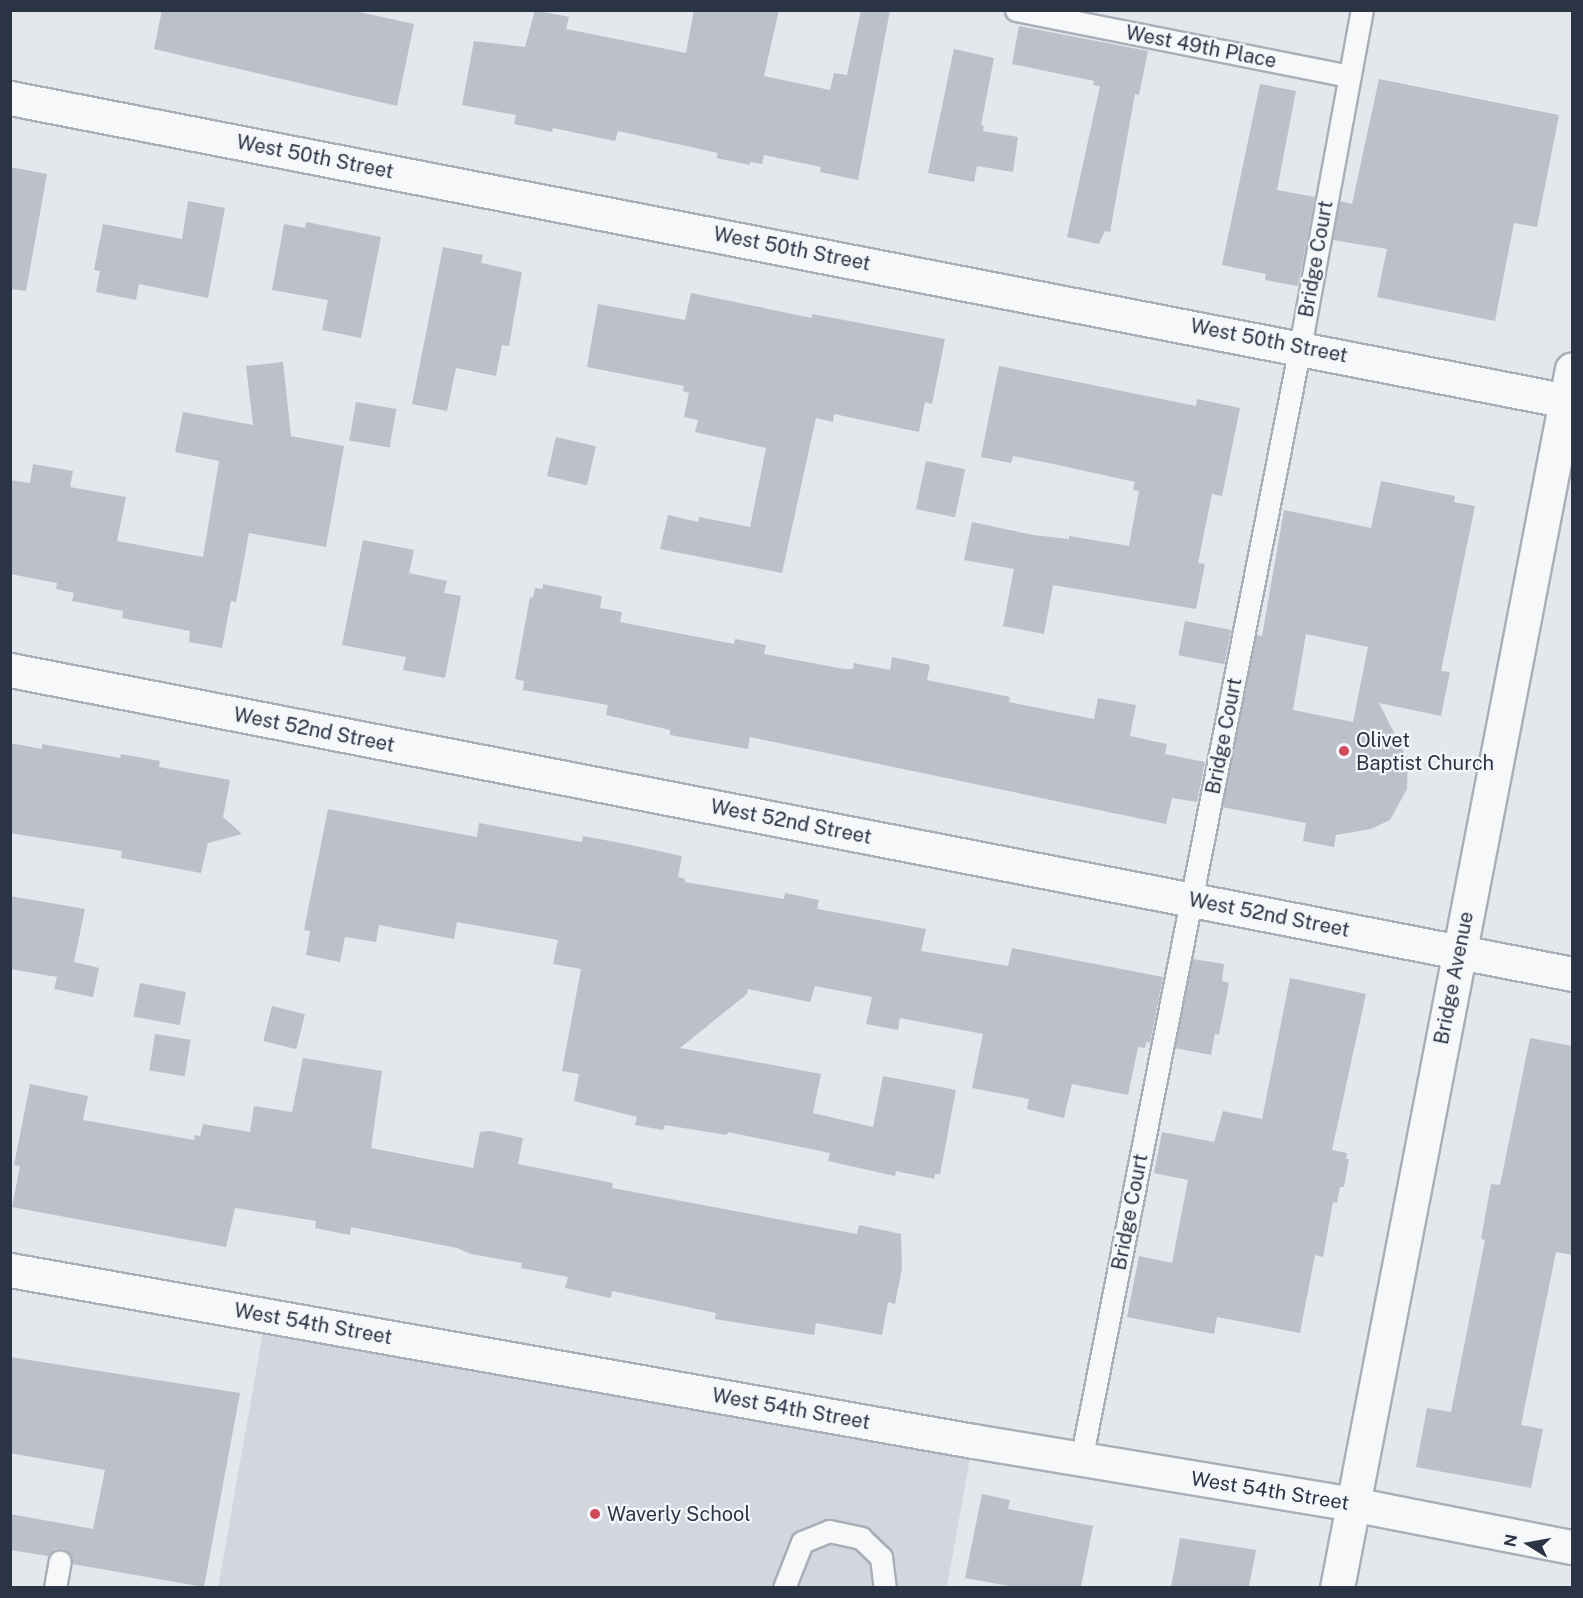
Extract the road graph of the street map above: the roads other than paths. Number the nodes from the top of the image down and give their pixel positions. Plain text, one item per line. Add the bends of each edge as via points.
1 (1016, 10) edge
2 (1362, 10) edge
3 (1350, 76) junction
4 (10, 98) edge
5 (1300, 347) junction
6 (1572, 369) edge
7 (1569, 401) edge
8 (10, 670) edge
9 (1191, 900) junction
10 (1459, 952) junction
11 (1572, 974) edge
12 (10, 1270) edge
13 (1081, 1460) junction
14 (1352, 1504) junction
15 (1572, 1547) edge
16 (60, 1561) dead end
17 (55, 1587) edge
18 (784, 1587) edge
19 (885, 1587) edge
20 (1337, 1587) edge

1 - 3 lane, West 49th Place
2 - 3 lane, Bridge Court
3 - 5 lane, Bridge Court
4 - 5 street, West 50th Street
5 - 7 street, West 50th Street
5 - 9 lane, Bridge Court
6 - 7 street, Bridge Avenue
7 - 10 street, Bridge Avenue
8 - 9 street, West 52nd Street
9 - 10 street, West 52nd Street
9 - 13 lane, Bridge Court
10 - 11 street, West 52nd Street
10 - 14 street, Bridge Avenue
12 - 13 street, West 54th Street
13 - 14 street, West 54th Street
14 - 15 street, West 54th Street
14 - 20 street, Bridge Avenue
16 - 17 lane
18 - 19 lane via 802,1542 829,1531 861,1538 881,1557

